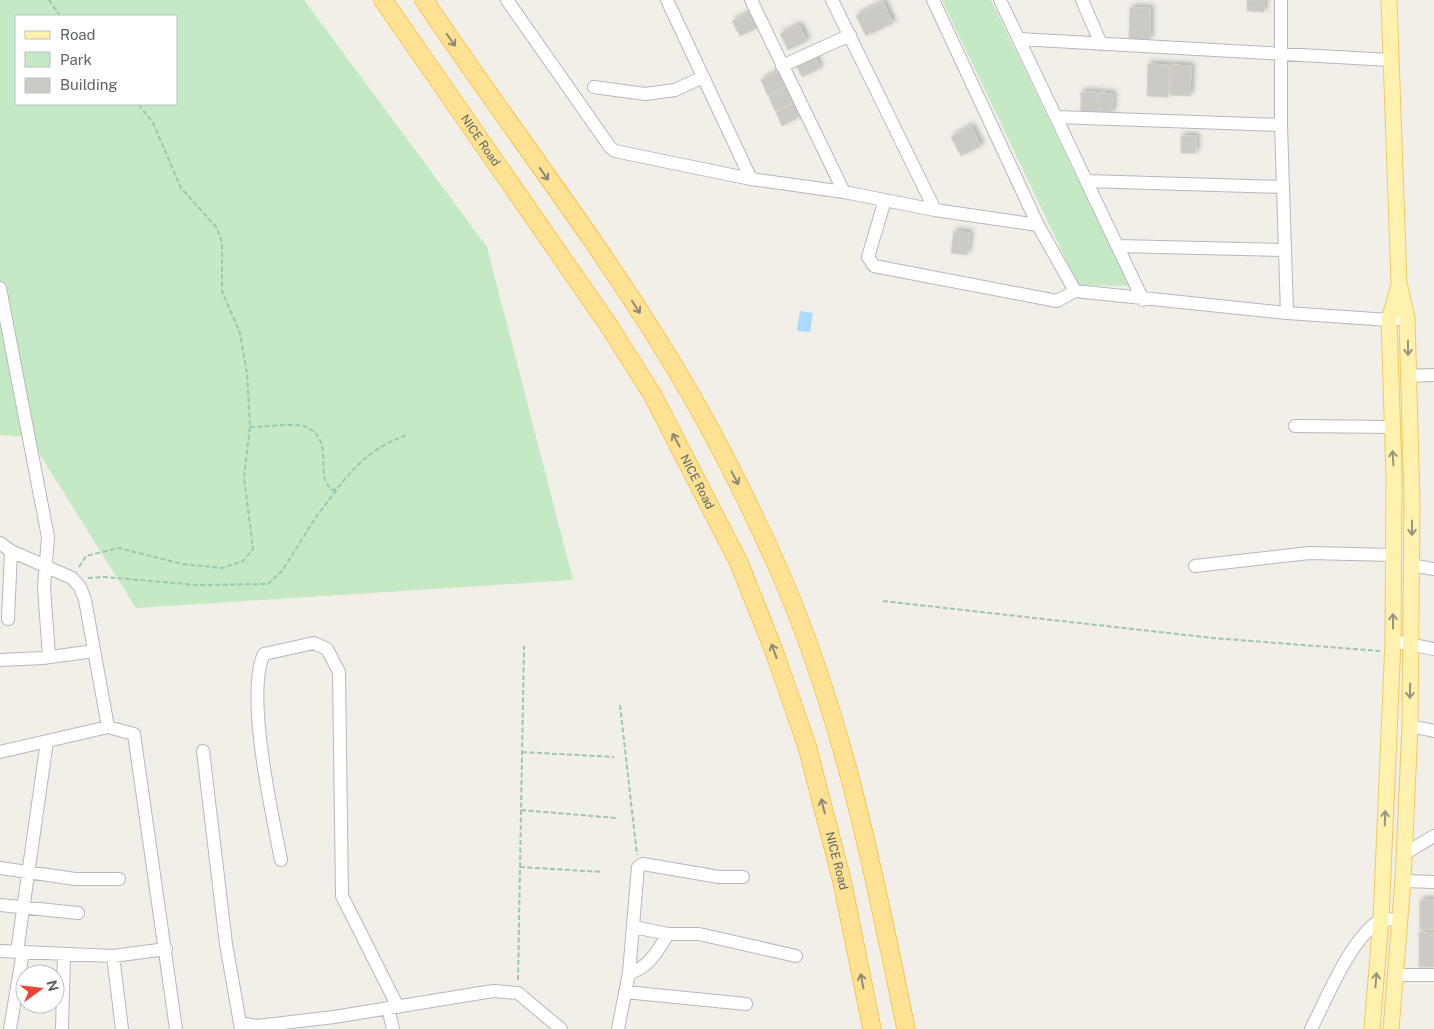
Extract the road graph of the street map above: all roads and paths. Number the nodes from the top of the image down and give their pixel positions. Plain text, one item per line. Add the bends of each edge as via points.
1 (48, 0) edge
2 (383, 0) edge
3 (424, 0) edge
4 (508, 0) edge
5 (667, 0) edge
6 (751, 0) edge
7 (832, 0) edge
8 (933, 0) edge
9 (1000, 0) edge
10 (1082, 0) edge
11 (1281, 0) edge
12 (1389, 0) edge
13 (59, 15) edge
14 (850, 35) junction
15 (1019, 39) junction
16 (1101, 44) junction
17 (1281, 52) junction
18 (1390, 60) junction
19 (782, 66) junction
20 (703, 76) junction
21 (594, 86) dead end
22 (139, 105) edge
23 (1057, 117) junction
24 (1281, 125) junction
25 (751, 179) junction
26 (1088, 181) junction
27 (1283, 187) junction
28 (844, 192) junction
29 (884, 200) junction
30 (935, 210) junction
31 (1038, 225) junction
32 (1119, 246) junction
33 (1284, 250) junction
34 (1399, 283) junction
35 (0, 288) edge
36 (1074, 291) junction
37 (1143, 300) junction
38 (1287, 313) junction
39 (1407, 318) junction
40 (1389, 320) junction
41 (1434, 375) edge
42 (1408, 376) junction
43 (1296, 426) dead end
44 (250, 427) junction
45 (1391, 427) junction
46 (407, 435) dead end
47 (337, 489) junction
48 (0, 542) edge
49 (11, 551) junction
50 (1393, 555) junction
51 (1411, 565) junction
52 (45, 566) junction
53 (1195, 566) dead end
54 (1434, 569) edge
55 (75, 580) junction
56 (883, 601) dead end
57 (8, 619) dead end
58 (1410, 644) junction
59 (524, 646) dead end
60 (1392, 647) junction
61 (1434, 649) edge
62 (94, 651) junction
63 (49, 657) junction
64 (0, 660) edge
65 (620, 705) dead end
66 (1410, 726) junction
67 (108, 727) junction
68 (1434, 731) edge
69 (47, 741) junction
70 (203, 751) dead end
71 (0, 752) edge
72 (522, 752) junction
73 (614, 757) dead end
74 (521, 810) junction
75 (616, 818) dead end
76 (1434, 836) edge
77 (1404, 854) junction
78 (281, 860) dead end
79 (520, 867) junction
80 (638, 867) junction
81 (0, 868) edge
82 (28, 871) junction
83 (602, 872) dead end
84 (743, 877) dead end
85 (119, 878) dead end
86 (1403, 880) junction
87 (1434, 882) edge
88 (0, 904) edge
89 (23, 907) junction
90 (78, 913) dead end
91 (1381, 919) junction
92 (1400, 920) junction
93 (634, 927) junction
94 (668, 934) junction
95 (166, 949) junction
96 (0, 951) edge
97 (20, 952) junction
98 (64, 955) junction
99 (113, 956) junction
100 (796, 956) dead end
101 (629, 973) junction
102 (1396, 975) junction
103 (1434, 975) edge
104 (625, 992) junction
105 (518, 993) junction
106 (746, 1004) dead end
107 (393, 1007) junction
108 (241, 1026) edge
109 (10, 1029) edge
110 (62, 1029) edge
111 (122, 1029) edge
112 (176, 1029) edge
113 (393, 1029) edge
114 (560, 1029) edge
115 (618, 1029) edge
116 (872, 1029) edge
117 (906, 1029) edge
118 (1311, 1029) edge
119 (1372, 1029) edge
120 (1391, 1029) edge

1 - 13 path
116 -> 2 highway, NICE Road via 842,881 812,765 774,651 739,563 656,402 607,323
3 -> 117 highway via 666,353 738,484 778,569 806,638 837,732 857,804
4 - 25 street via 615,151
5 - 20 street
6 - 19 street
7 - 14 street
8 - 31 street
9 - 15 street
10 - 16 street
11 - 17 street
12 - 18 main road
14 - 19 street
14 - 30 street
15 - 16 street
15 - 23 street
16 - 17 street
17 - 18 street
17 - 24 street
18 - 34 main road
19 - 28 street
20 - 21 street via 675,90 645,94
20 - 25 street
22 - 44 path via 153,123 181,188 217,228 222,243 222,291 240,333 247,373
23 - 24 street
23 - 26 street
24 - 27 street
25 - 28 street
26 - 27 street
26 - 32 street
27 - 33 street
28 - 29 street
29 - 30 street
29 - 36 street via 868,257 874,266 1057,301
30 - 31 street
31 - 36 street
32 - 33 street
32 - 37 street
33 - 38 street
34 - 39 main road
34 - 40 main road
35 - 52 street via 48,537
36 - 37 street
37 - 38 street
38 - 40 street
39 - 40 street
39 -> 42 main road
40 - 45 main road
41 - 42 street
42 -> 51 main road
43 - 45 street
44 - 47 path via 304,426 317,436 324,450 328,487
44 - 55 path via 244,477 254,549 243,561 222,568 182,564 119,548 86,556
50 -> 45 main road
46 - 47 path via 384,443 368,454
47 - 55 path via 282,571 268,584 197,585 104,577
48 - 49 street
49 - 52 street
49 - 57 street
50 - 53 street via 1309,553
60 -> 50 main road
51 - 54 street
51 - 58 main road
52 - 55 street
52 - 63 street
55 - 62 street via 85,600
56 - 60 path via 1212,638
58 - 60 street
58 - 61 street
58 -> 66 main road
59 - 72 path
91 -> 60 main road
62 - 63 street
62 - 67 street
63 - 64 street
65 - 80 path
66 - 68 street
66 - 77 main road
67 - 69 street
67 - 95 street via 134,734
69 - 71 street
69 - 82 street
70 - 108 street via 226,944
72 - 73 path
72 - 74 path
74 - 75 path
74 - 79 path
76 - 77 street
77 - 86 main road
78 - 107 street via 257,700 258,666 264,654 314,643 327,649 340,672 342,896
79 - 83 path
79 - 105 path
80 - 84 street via 643,864 719,877
80 - 93 street
81 - 82 street
82 - 85 street via 75,879
82 - 89 street
86 - 87 street
86 - 92 main road
88 - 89 street
89 - 90 street
89 - 97 street
91 - 92 street
91 - 118 street via 1346,961
119 -> 91 main road
92 - 102 main road
93 - 94 street
93 - 101 street
94 - 100 street via 699,934
94 - 101 street via 647,964
95 - 99 street
95 - 112 street
96 - 97 street
97 - 98 street
97 - 109 street
98 - 99 street
98 - 110 street
99 - 111 street
101 - 104 street
102 - 103 street
102 - 120 main road
104 - 106 street
104 - 115 street
105 - 107 street via 492,991
105 - 114 street
107 - 108 street
107 - 113 street

